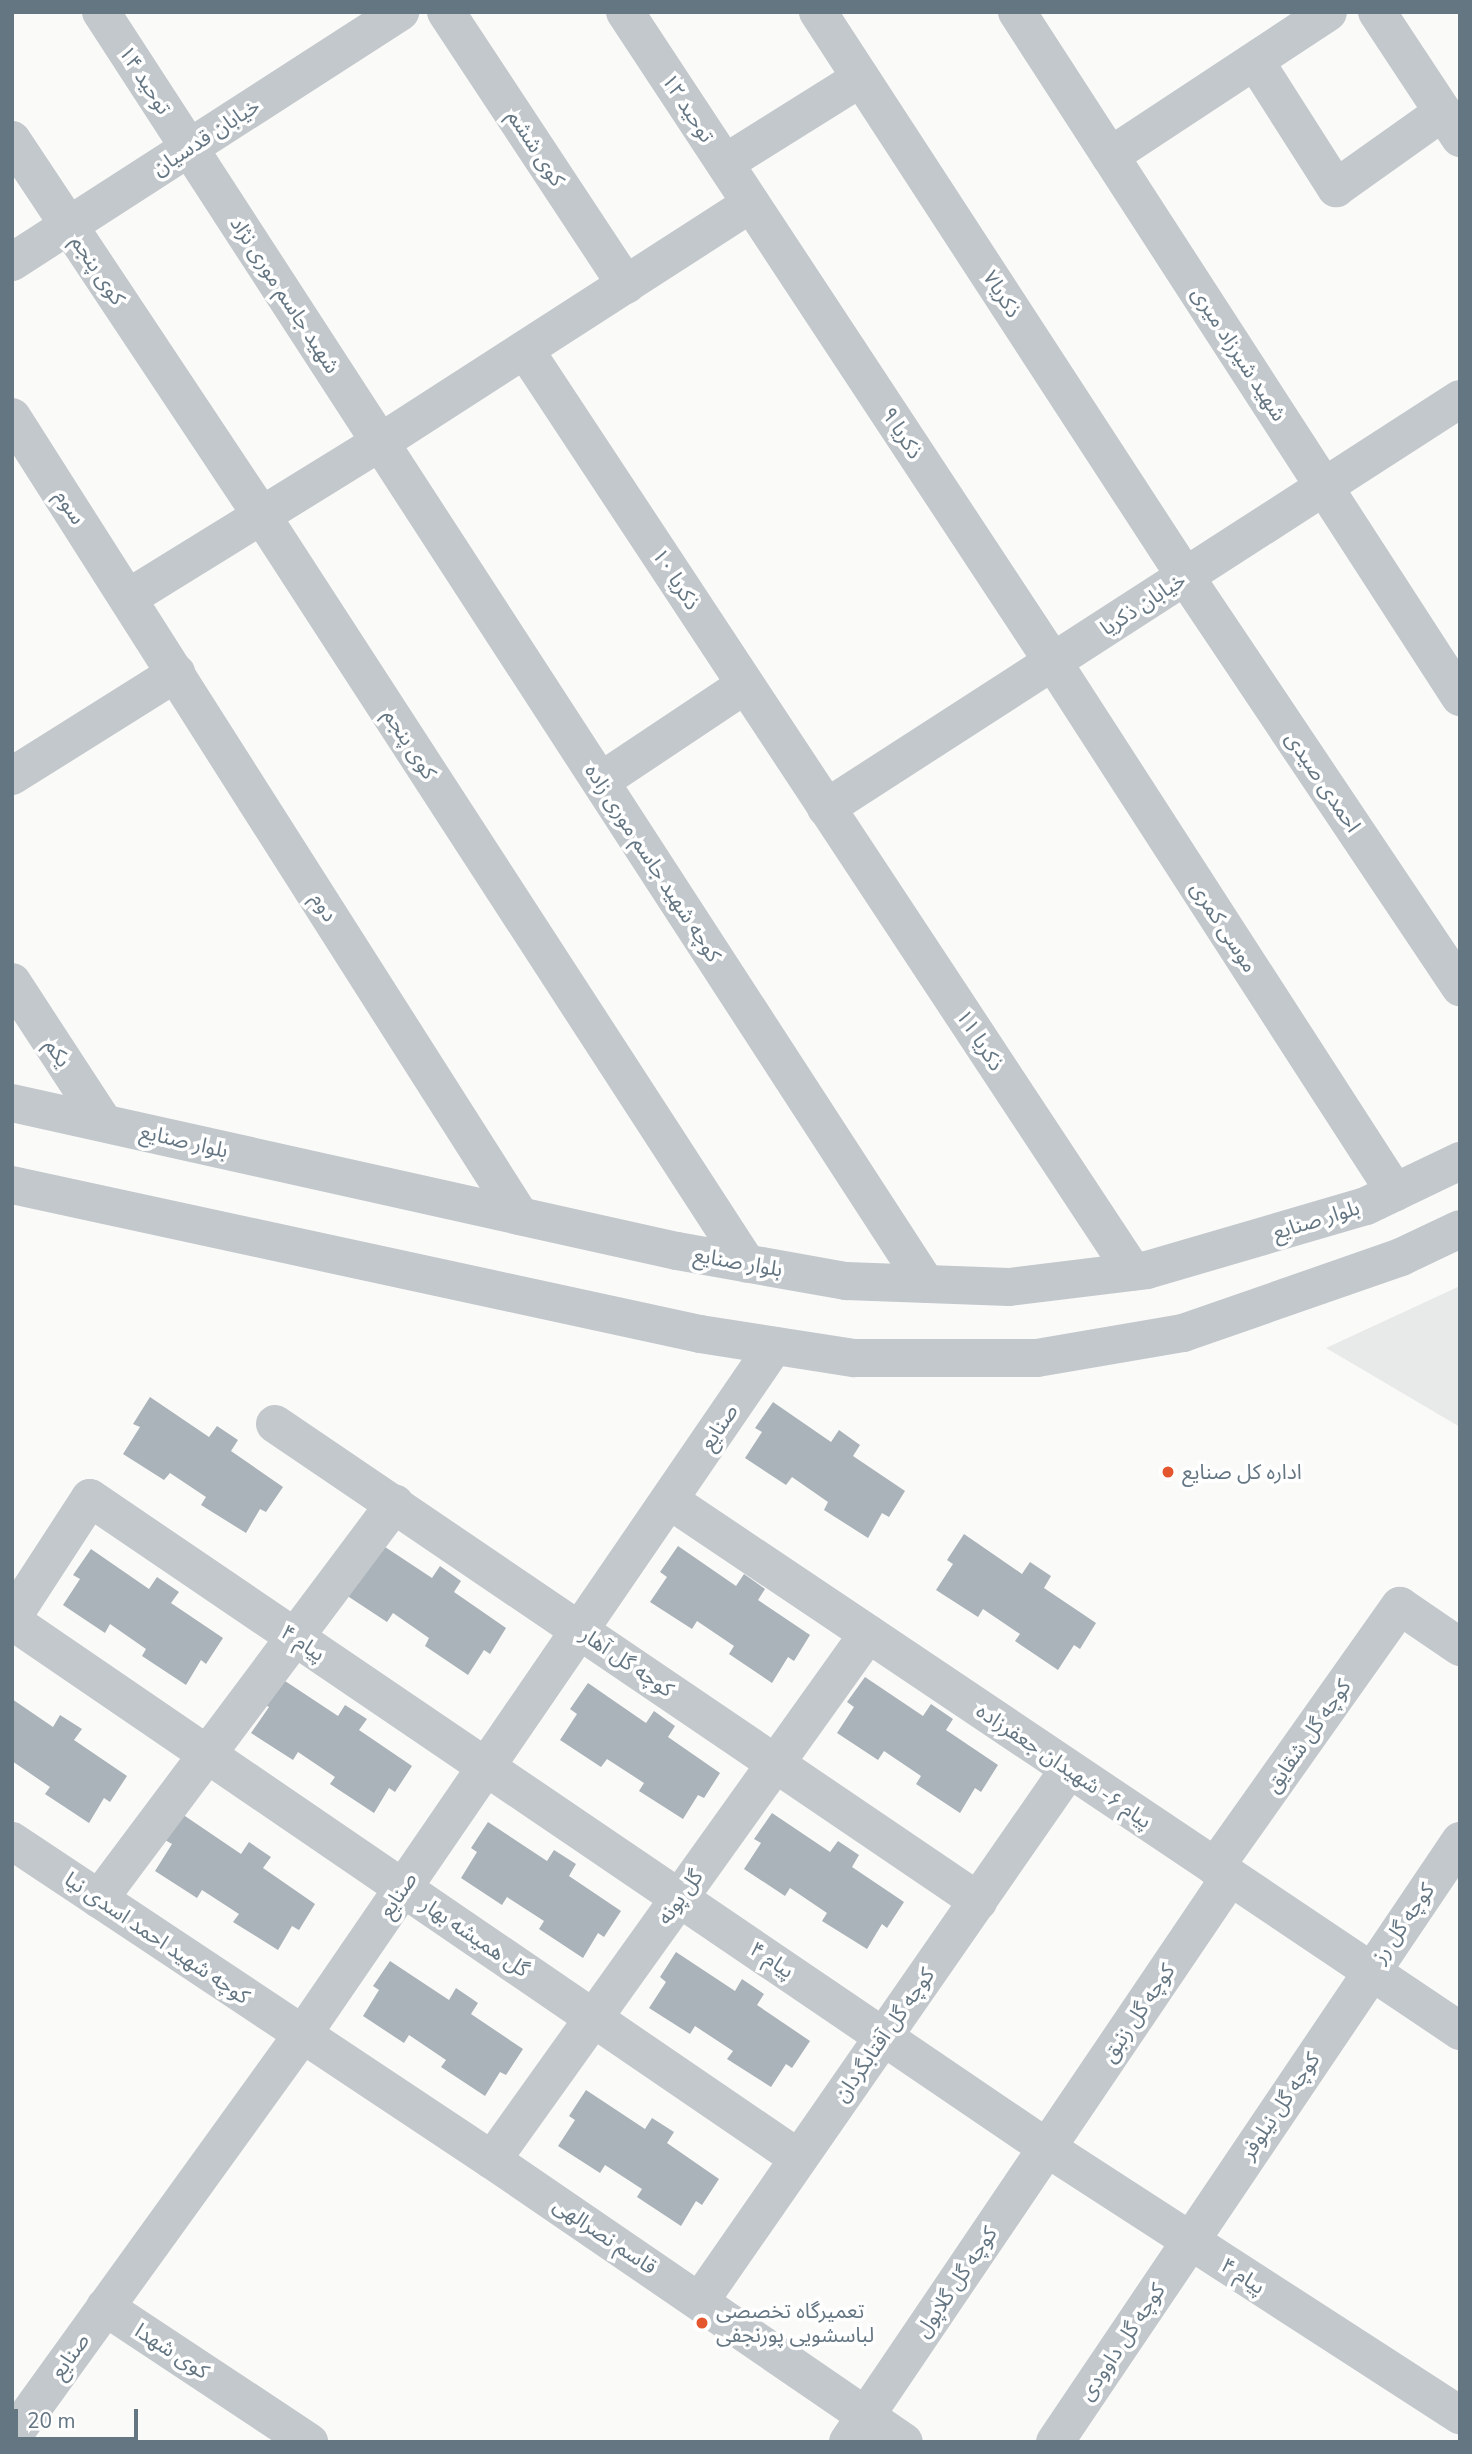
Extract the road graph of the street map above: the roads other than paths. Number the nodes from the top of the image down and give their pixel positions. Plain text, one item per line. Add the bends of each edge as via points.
1 (101, 12) edge
2 (400, 12) edge
3 (446, 12) edge
4 (625, 12) edge
5 (818, 12) edge
6 (1017, 12) edge
7 (1328, 12) edge
8 (1377, 12) edge
9 (1255, 61) junction
10 (861, 78) junction
11 (1451, 125) edge
12 (12, 140) edge
13 (190, 148) junction
14 (1110, 156) junction
15 (724, 163) junction
16 (751, 204) junction
17 (68, 226) junction
18 (12, 262) edge
19 (626, 285) junction
20 (525, 350) junction
21 (1460, 399) edge
22 (12, 417) edge
23 (381, 442) junction
24 (1324, 487) junction
25 (262, 516) junction
26 (1185, 576) junction
27 (128, 598) junction
28 (1054, 662) junction
29 (176, 673) junction
30 (745, 685) junction
31 (1460, 697) edge
32 (12, 776) edge
33 (601, 781) junction
34 (826, 808) junction
35 (12, 982) edge
36 (1460, 987) edge
37 (12, 1103) edge
38 (104, 1123) junction
39 (1460, 1161) edge
40 (12, 1185) edge
41 (1395, 1192) junction
42 (1335, 1215) junction
43 (520, 1216) junction
44 (1460, 1229) edge
45 (747, 1264) junction
46 (1133, 1272) junction
47 (1357, 1272) junction
48 (926, 1284) junction
49 (774, 1346) junction
50 (275, 1424) dead end
51 (669, 1500) junction
52 (395, 1504) junction
53 (12, 1620) edge
54 (580, 1630) junction
55 (868, 1634) junction
56 (295, 1637) junction
57 (1460, 1647) edge
58 (208, 1755) junction
59 (775, 1763) junction
60 (486, 1767) junction
61 (1069, 1769) junction
62 (12, 1841) edge
63 (1460, 1841) edge
64 (1223, 1872) junction
65 (403, 1888) junction
66 (680, 1897) junction
67 (99, 1899) junction
68 (978, 1901) junction
69 (1370, 1971) junction
70 (593, 2018) junction
71 (1460, 2031) edge
72 (303, 2034) junction
73 (884, 2035) junction
74 (1046, 2148) junction
75 (799, 2158) junction
76 (492, 2160) junction
77 (1189, 2242) junction
78 (700, 2301) junction
79 (105, 2307) junction
80 (1460, 2415) edge
81 (857, 2429) edge
82 (12, 2437) edge
83 (309, 2442) edge
84 (904, 2442) edge
85 (1055, 2442) edge

1 - 13 street, توحید ۱۴
2 - 13 street, خیابان قدسیان
3 - 19 street, کوی ششم
4 - 15 street, توحید ۱۲
5 - 10 street, ذکریا۷
6 - 14 street, شهید شیرزاد میری
7 - 9 street
8 - 11 street
9 - 11 street via 1336,188
9 - 14 street
10 - 15 street
10 - 26 street, ذکریا۷
12 - 17 street, کوی پنجم
13 - 17 street, خیابان قدسیان
13 - 23 street, شهید جاسم موری نژاد
14 - 24 street, شهید شیرزاد میری
15 - 16 street, توحید ۱۲
16 - 19 street
16 - 28 street, ذکریا ۹
17 - 18 street, خیابان قدسیان
17 - 25 street, کوی پنجم
19 - 20 street
20 - 23 street
20 - 30 street, ذکریا ۱۰
21 - 24 street, خیابان ذکریا
22 - 27 street, سوم
23 - 25 street
23 - 33 street, کوچه شهید جاسم موری زاده
24 - 26 street, خیابان ذکریا
24 - 31 street, شهید شیرزاد میری
25 - 27 street
25 - 45 street, کوی پنجم
26 - 28 street, خیابان ذکریا
26 - 36 street, احمدی صیدی
27 - 29 street, دوم
28 - 34 street, خیابان ذکریا
28 - 41 street, موسی کمری
29 - 32 street
29 - 43 street, دوم
30 - 33 street
30 - 34 street, ذکریا ۱۰
33 - 48 street, کوچه شهید جاسم موری زاده
34 - 46 street, ذکریا ۱۱
35 - 38 street, یکم
37 - 38 street, بلوار صنایع
38 - 43 street, بلوار صنایع
39 - 41 street, بلوار صنایع
40 - 49 street via 700,1334
41 - 42 street, بلوار صنایع
42 - 46 street, بلوار صنایع
42 - 47 street
43 - 45 street, بلوار صنایع
44 - 47 street
45 - 48 street, بلوار صنایع via 846,1281
46 - 48 street, بلوار صنایع via 1009,1287
47 - 49 street via 1183,1333 1037,1358 853,1358
49 - 51 street, صنایع
50 - 52 street, کوچه گل آهار
51 - 54 street, صنایع
51 - 55 street, پیام ۶- شهیدان جعفرزاده
52 - 54 street, کوچه گل آهار
52 - 56 street
53 - 56 street, پیام ۴ via 90,1498
53 - 58 street, گل همیشه بهار
54 - 59 street, کوچه گل آهار
54 - 60 street, صنایع
55 - 59 street, گل پونه
55 - 61 street, پیام ۶- شهیدان جعفرزاده
56 - 58 street
56 - 60 street, پیام ۴
57 - 64 street, کوچه گل شقایق via 1400,1606
58 - 65 street, گل همیشه بهار
58 - 67 street
59 - 66 street, گل پونه
59 - 68 street, کوچه گل آهار
60 - 65 street, صنایع
60 - 66 street, پیام ۴
61 - 64 street, پیام ۶- شهیدان جعفرزاده
61 - 68 street, کوچه گل آفتابگردان
62 - 67 street, کوچه شهید احمد اسدی نیا
63 - 69 street, کوچه گل رز
64 - 69 street, پیام ۶- شهیدان جعفرزاده
64 - 74 street, کوچه گل زنبق
65 - 70 street, گل همیشه بهار
65 - 72 street, صنایع
66 - 70 street, گل پونه
66 - 73 street, پیام ۴
67 - 72 street, کوچه شهید احمد اسدی نیا
68 - 73 street, کوچه گل آفتابگردان
69 - 71 street, پیام ۶- شهیدان جعفرزاده
69 - 77 street, کوچه گل نیلوفر
70 - 75 street, گل همیشه بهار
70 - 76 street, گل پونه
72 - 76 street, قاسم نصرالهی
72 - 79 street, صنایع
73 - 74 street, پیام ۴
73 - 75 street, کوچه گل آفتابگردان
74 - 77 street, پیام ۴
74 - 81 street, کوچه گل گلاپول
75 - 78 street, کوچه گل آفتابگردان
76 - 78 street, قاسم نصرالهی
77 - 80 street, پیام ۴
77 - 85 street, کوچه گل داوودی
78 - 81 street, قاسم نصرالهی
79 - 82 street, صنایع
79 - 83 street, کوی شهدا
81 - 84 street, قاسم نصرالهی

